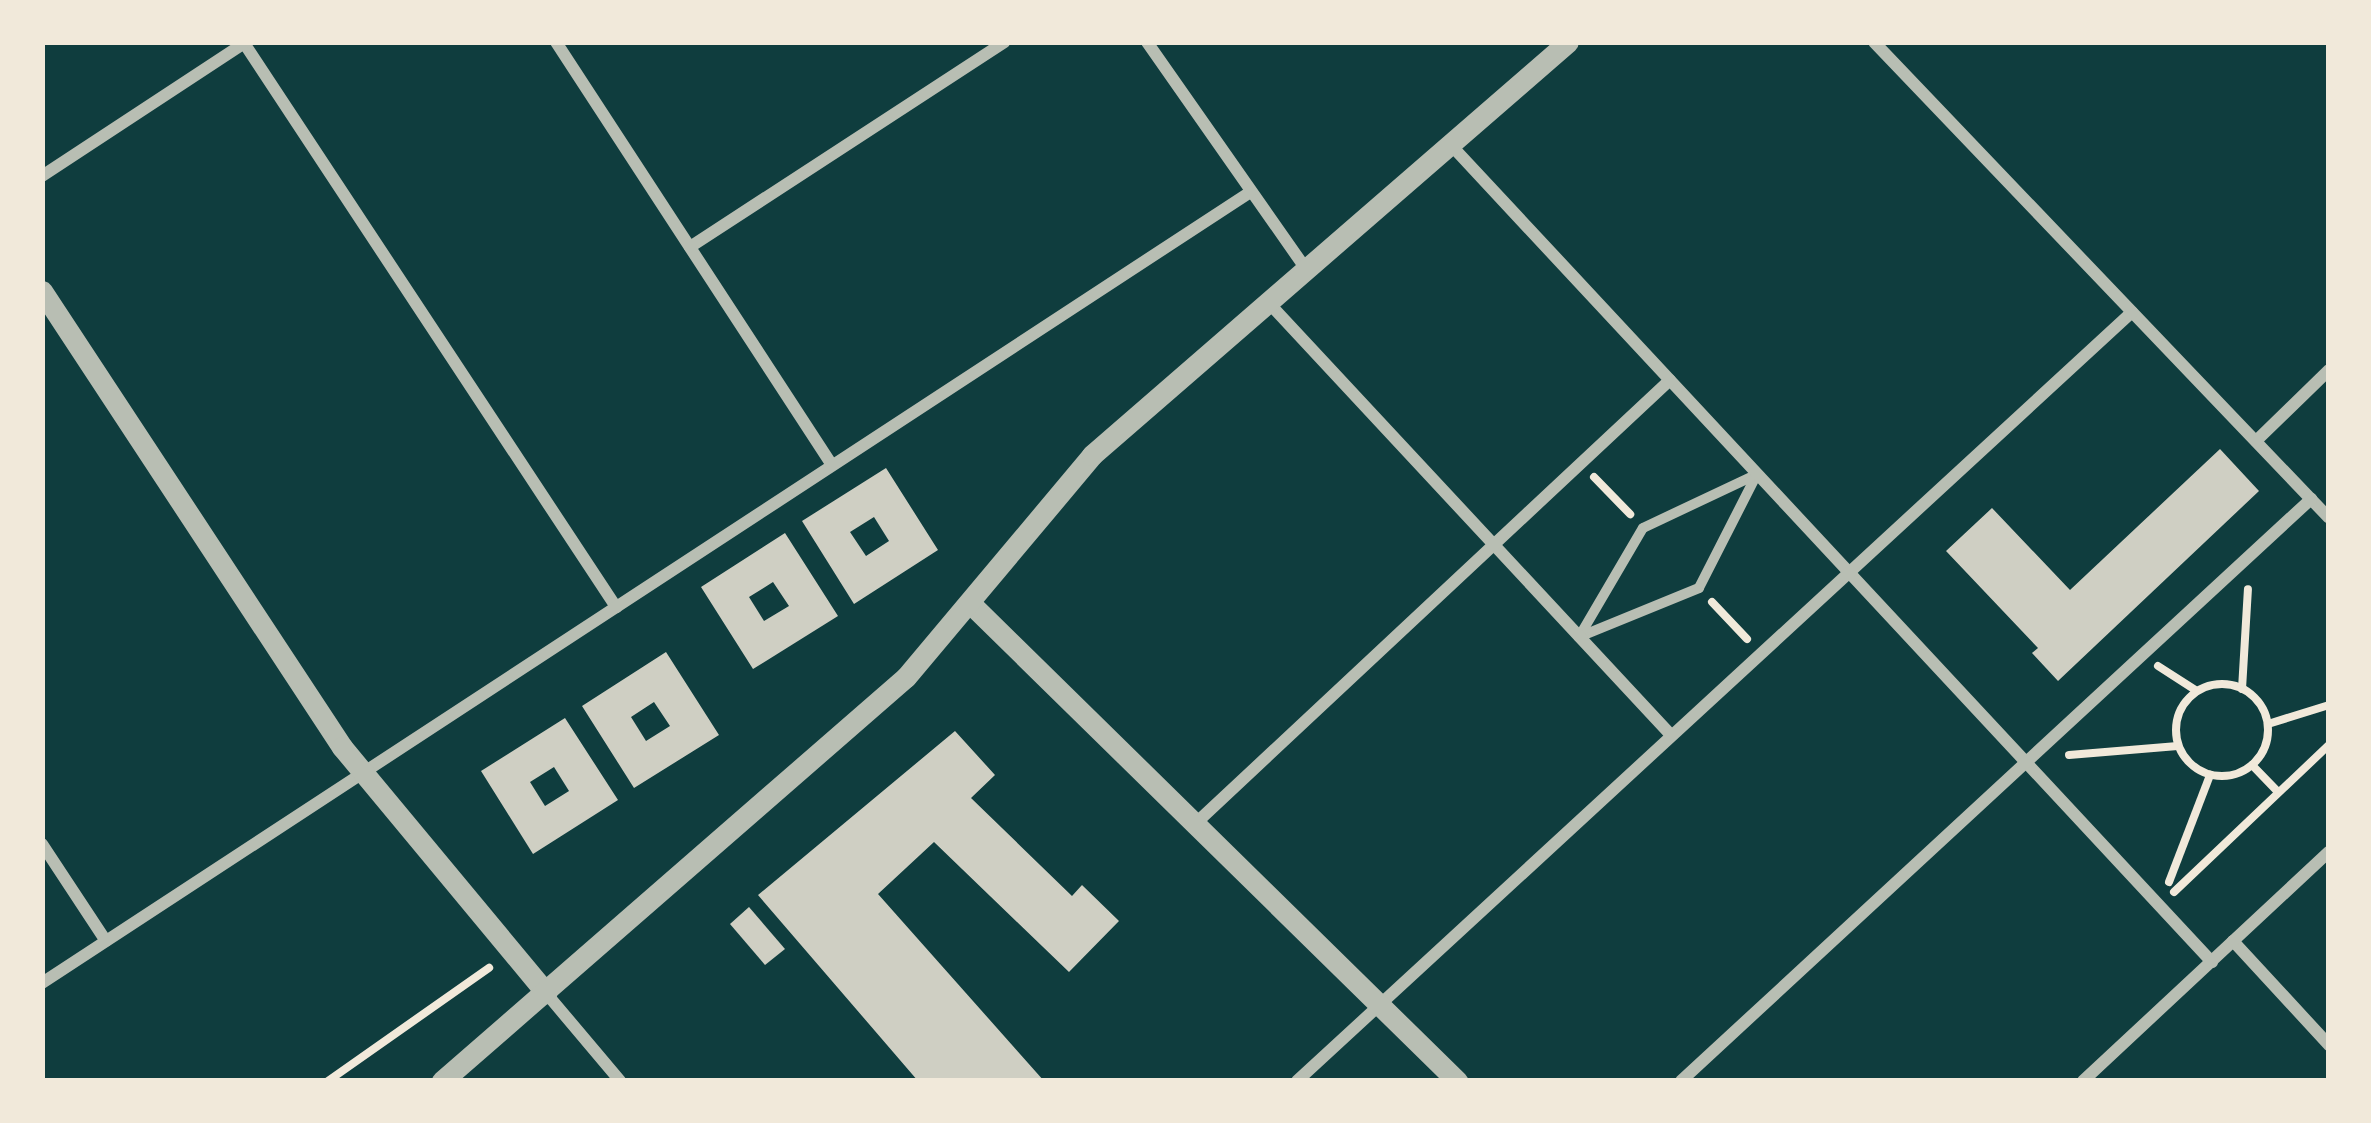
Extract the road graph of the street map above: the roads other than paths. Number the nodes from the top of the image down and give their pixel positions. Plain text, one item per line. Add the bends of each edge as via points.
1 (556, 42) edge
2 (1004, 42) edge
3 (1147, 42) edge
4 (1568, 42) edge
5 (1874, 42) edge
6 (245, 43) edge
7 (1450, 144) junction
8 (42, 176) edge
9 (1249, 193) junction
10 (690, 247) junction
11 (1305, 268) junction
12 (42, 291) edge
13 (1267, 301) junction
14 (2132, 312) junction
15 (2329, 370) edge
16 (1670, 380) junction
17 (2256, 441) junction
18 (832, 465) junction
19 (1757, 474) junction
20 (2311, 499) junction
21 (2329, 518) edge
22 (1493, 545) junction
23 (1848, 571) junction
24 (972, 604) junction
25 (616, 607) junction
26 (1579, 637) junction
27 (1671, 735) junction
28 (2026, 762) junction
29 (360, 773) junction
30 (1195, 824) junction
31 (42, 844) edge
32 (2329, 852) edge
33 (106, 941) junction
34 (2234, 941) junction
35 (2212, 962) junction
36 (42, 983) edge
37 (546, 993) junction
38 (1381, 1006) junction
39 (2329, 1045) edge
40 (442, 1081) edge
41 (620, 1081) edge
42 (1297, 1081) edge
43 (1457, 1081) edge
44 (1682, 1081) edge
45 (2084, 1081) edge

1 - 10 street
2 - 10 street
3 - 9 street
4 - 7 street
5 - 14 street
6 - 8 street
6 - 25 street
7 - 11 street
7 - 16 street
9 - 11 street
9 - 18 street
10 - 18 street
11 - 13 street
12 - 29 street
13 - 22 street
13 - 24 street via 1092,454
14 - 17 street
14 - 23 street
15 - 17 street
16 - 19 street
16 - 22 street
17 - 20 street
18 - 25 street
19 - 23 street
19 - 26 street via 1643,528
19 - 26 street via 1699,588
20 - 21 street
20 - 28 street
22 - 26 street
22 - 30 street
23 - 27 street
23 - 28 street
24 - 30 street
24 - 37 street via 777,797
25 - 29 street
26 - 27 street
27 - 38 street
28 - 35 street
28 - 44 street
29 - 33 street
29 - 37 street
30 - 38 street
31 - 33 street
32 - 34 street
33 - 36 street
34 - 35 street
34 - 39 street
35 - 45 street
37 - 40 street
37 - 41 street
38 - 42 street
38 - 43 street

